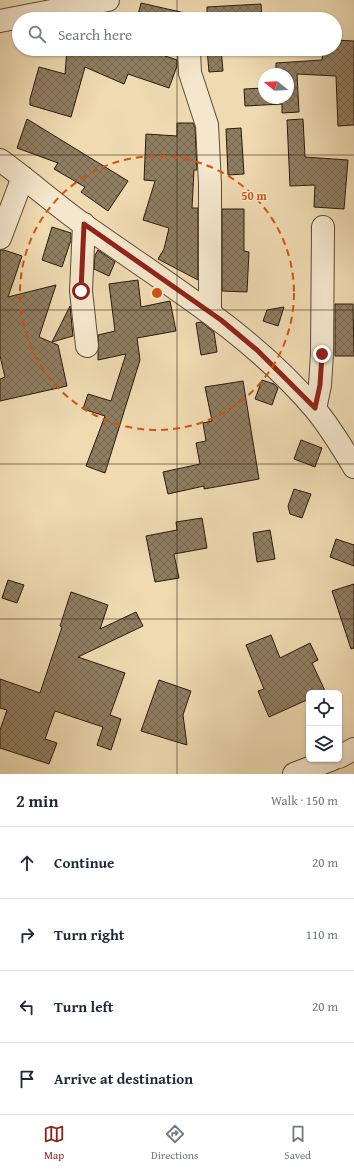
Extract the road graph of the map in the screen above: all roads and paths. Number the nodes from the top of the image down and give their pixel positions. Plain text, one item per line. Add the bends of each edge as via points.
1 (108, 0) edge
2 (46, 12) edge
3 (12, 19) edge
4 (0, 21) edge
5 (189, 56) edge
6 (0, 160) edge
7 (23, 176) junction
8 (84, 224) junction
9 (323, 227) dead end
10 (0, 238) edge
11 (210, 312) junction
12 (87, 346) dead end
13 (315, 408) junction
14 (354, 467) edge
15 (354, 749) edge
16 (342, 755) edge
17 (325, 762) edge
18 (294, 774) edge

1 - 2 street
3 - 4 street
5 - 11 street via 190,73 206,125 210,184
6 - 7 street
7 - 8 street
7 - 10 street
8 - 11 street
8 - 12 street via 81,291
9 - 13 street via 322,354 320,385
11 - 13 street via 257,350
13 - 14 street
15 - 16 street
17 - 18 street

